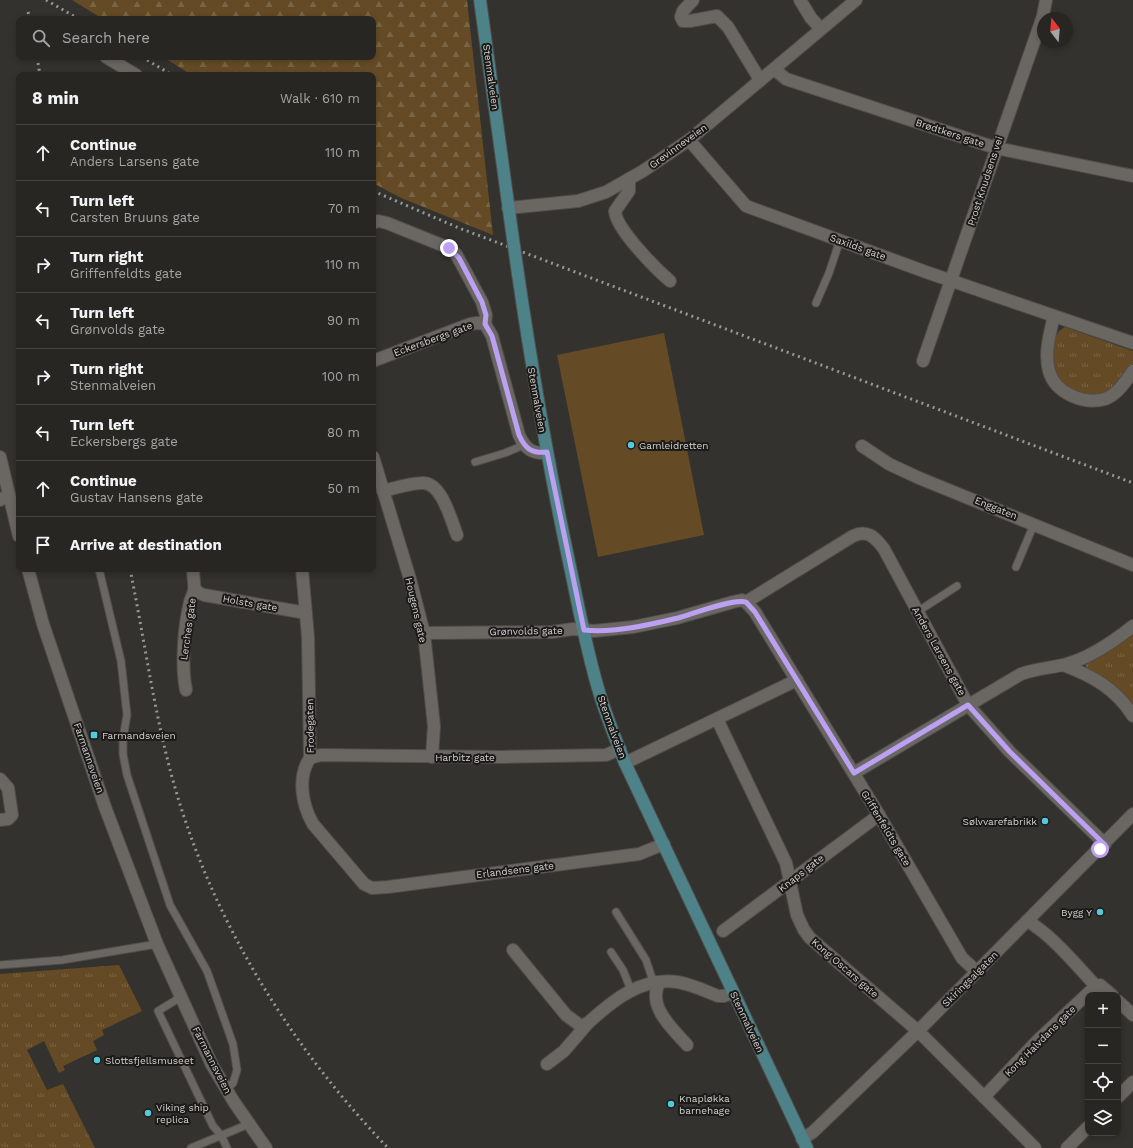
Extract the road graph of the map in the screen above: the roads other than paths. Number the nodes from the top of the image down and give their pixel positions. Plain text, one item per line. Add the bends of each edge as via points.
1 (480, 0) edge
2 (693, 0) edge
3 (800, 0) edge
4 (856, 0) edge
5 (1046, 0) edge
6 (821, 29) junction
7 (111, 60) edge
8 (774, 69) junction
9 (131, 72) edge
10 (760, 80) junction
11 (688, 140) junction
12 (996, 148) junction
13 (1133, 176) edge
14 (629, 179) junction
15 (508, 208) junction
16 (376, 222) edge
17 (840, 240) junction
18 (951, 280) junction
19 (670, 281) dead end
20 (816, 303) dead end
21 (1054, 316) junction
22 (485, 324) junction
23 (1133, 343) edge
24 (376, 360) edge
25 (923, 361) dead end
26 (1133, 371) edge
27 (524, 445) junction
28 (862, 446) dead end
29 (547, 452) junction
30 (0, 457) edge
31 (475, 462) dead end
32 (376, 467) edge
33 (383, 491) junction
34 (9, 495) edge
35 (16, 524) edge
36 (1034, 524) junction
37 (870, 534) joint
38 (457, 535) dead end
39 (1133, 565) edge
40 (1016, 567) dead end
41 (29, 572) edge
42 (100, 572) edge
43 (193, 572) edge
44 (302, 572) edge
45 (956, 586) dead end
46 (195, 589) junction
47 (746, 602) junction
48 (917, 612) junction
49 (306, 613) junction
50 (1133, 626) edge
51 (584, 630) junction
52 (424, 632) junction
53 (1063, 665) junction
54 (798, 680) junction
55 (186, 690) dead end
56 (968, 705) junction
57 (1133, 716) edge
58 (717, 719) junction
59 (620, 749) junction
60 (432, 757) junction
61 (310, 758) junction
62 (625, 763) junction
63 (854, 773) junction
64 (0, 779) edge
65 (1133, 814) edge
66 (879, 815) junction
67 (0, 820) edge
68 (664, 844) junction
69 (1104, 844) junction
70 (790, 882) junction
71 (364, 884) joint
72 (616, 912) dead end
73 (1027, 921) junction
74 (723, 932) dead end
75 (157, 944) junction
76 (513, 950) dead end
77 (611, 952) dead end
78 (0, 965) edge
79 (976, 972) junction
80 (657, 984) junction
81 (1096, 986) junction
82 (631, 990) junction
83 (733, 992) junction
84 (1109, 992) edge
85 (181, 997) junction
86 (1121, 1004) edge
87 (1133, 1015) edge
88 (588, 1023) junction
89 (918, 1031) junction
90 (687, 1045) dead end
91 (547, 1064) dead end
92 (1133, 1082) edge
93 (226, 1089) junction
94 (1121, 1094) edge
95 (984, 1097) junction
96 (249, 1124) junction
97 (1085, 1130) edge
98 (221, 1135) junction
99 (804, 1143) edge
100 (191, 1148) edge
101 (227, 1148) edge
102 (266, 1148) edge
103 (1035, 1148) edge
104 (1067, 1148) edge

1 - 15 main road, Stenmalveien
2 - 10 street via 683,11 683,21 717,16 728,27
3 - 6 street
4 - 6 street, Grevinneveien
5 - 12 street, Prost Knudsens vei via 1043,16
6 - 8 street, Grevinneveien
7 - 9 street
8 - 10 street, Grevinneveien
8 - 12 street, Brødtkers gate via 786,79
10 - 11 street, Grevinneveien
11 - 14 street, Grevinneveien
11 - 17 street, Saxilds gate via 746,206
12 - 13 street, Brødtkers gate
12 - 18 street, Prost Knudsens vei
14 - 15 street, Grevinneveien via 606,192 578,201
14 - 19 street via 629,191 616,207 617,222
15 - 29 main road, Stenmalveien, bridge
16 - 22 street via 393,225 449,248 456,254 482,302 486,315
17 - 18 street, Saxilds gate
17 - 20 lane
18 - 21 street, Saxilds gate
18 - 25 street, Prost Knudsens vei
21 - 23 street, Saxilds gate
21 - 26 street via 1048,341 1049,370 1053,380 1064,392 1084,400 1105,398 1116,392
22 - 24 street, Eckersbergs gate via 470,324
22 - 27 street, Eckersbergs gate via 492,336
27 - 29 street via 535,453
27 - 31 lane
28 - 36 street, Enggaten via 889,464 919,478
29 - 51 main road, Stenmalveien
30 - 34 street
32 - 33 street, Hougens gate
33 - 38 street via 422,483 434,488 440,494
33 - 52 street, Hougens gate
34 - 35 street
36 - 39 street, Enggaten
36 - 40 lane
37 - 47 street, Grønvolds gate via 860,533 853,536
37 - 48 street, Anders Larsens gate via 884,549
41 - 75 street, Farmannsveien via 43,624 105,807
42 - 93 lane via 121,661 127,715 123,754 127,775 170,906 207,971 233,1044 237,1070 233,1083
43 - 46 street, Lerches gate
44 - 49 street, Frodegaten
45 - 48 lane
46 - 49 street, Holsts gate via 204,595
46 - 55 street, Lerches gate via 190,602 183,657
47 - 51 street, Grønvolds gate via 733,602 633,627
47 - 54 street, Griffenfeldts gate
48 - 56 street, Anders Larsens gate
49 - 61 street, Frodegaten
50 - 53 street via 1102,647
51 - 52 street, Grønvolds gate via 573,628 552,632
51 - 59 main road, Stenmalveien via 599,693
52 - 60 street, Hougens gate via 434,726
53 - 56 street via 1038,668 1021,674
53 - 57 street via 1083,672 1110,689
54 - 58 street
54 - 63 street, Griffenfeldts gate
56 - 63 street
56 - 69 street, Anders Larsens gate via 1010,752
58 - 62 street
58 - 70 street, Kong Oscars gate via 786,863
59 - 60 street, Harbitz gate via 606,755
59 - 62 main road, Stenmalveien
60 - 61 street, Harbitz gate via 328,755
61 - 71 street, Frodegaten via 302,782 303,802 307,813 327,842
62 - 68 main road, Stenmalveien
63 - 66 street, Griffenfeldts gate
64 - 67 street via 8,788 12,815 8,819
65 - 69 street, Skiringsalgaten
66 - 70 street, Knaps gate
66 - 79 street, Griffenfeldts gate via 962,958
68 - 71 street, Erlandsens gate via 639,854 388,887 372,888
68 - 83 main road, Stenmalveien
69 - 73 street, Skiringsalgaten
70 - 74 street, Knaps gate
70 - 89 street, Kong Oscars gate via 797,915 810,938
72 - 80 lane via 646,960
73 - 79 street, Skiringsalgaten
73 - 81 street via 1066,954
75 - 78 lane via 62,960
75 - 85 street, Farmannsveien
76 - 88 street via 566,1015 577,1025
77 - 82 lane via 623,970
79 - 89 street, Skiringsalgaten
80 - 82 street
80 - 83 street via 682,984 718,996
80 - 90 street via 656,1002 660,1012
81 - 84 street
81 - 95 street, Kong Halvdans gate
82 - 88 street
83 - 99 main road, Stenmalveien
85 - 93 street, Farmannsveien via 212,1065
85 - 98 lane via 158,1011 213,1126
86 - 87 street
88 - 91 street via 564,1050
89 - 95 street, Kong Oscars gate
89 - 99 street, Skiringsalgaten
92 - 94 street
93 - 96 street, Farmannsveien
95 - 103 street, Kong Oscars gate
96 - 98 lane
96 - 102 street, Farmannsveien
97 - 104 street
98 - 100 lane
98 - 101 lane

